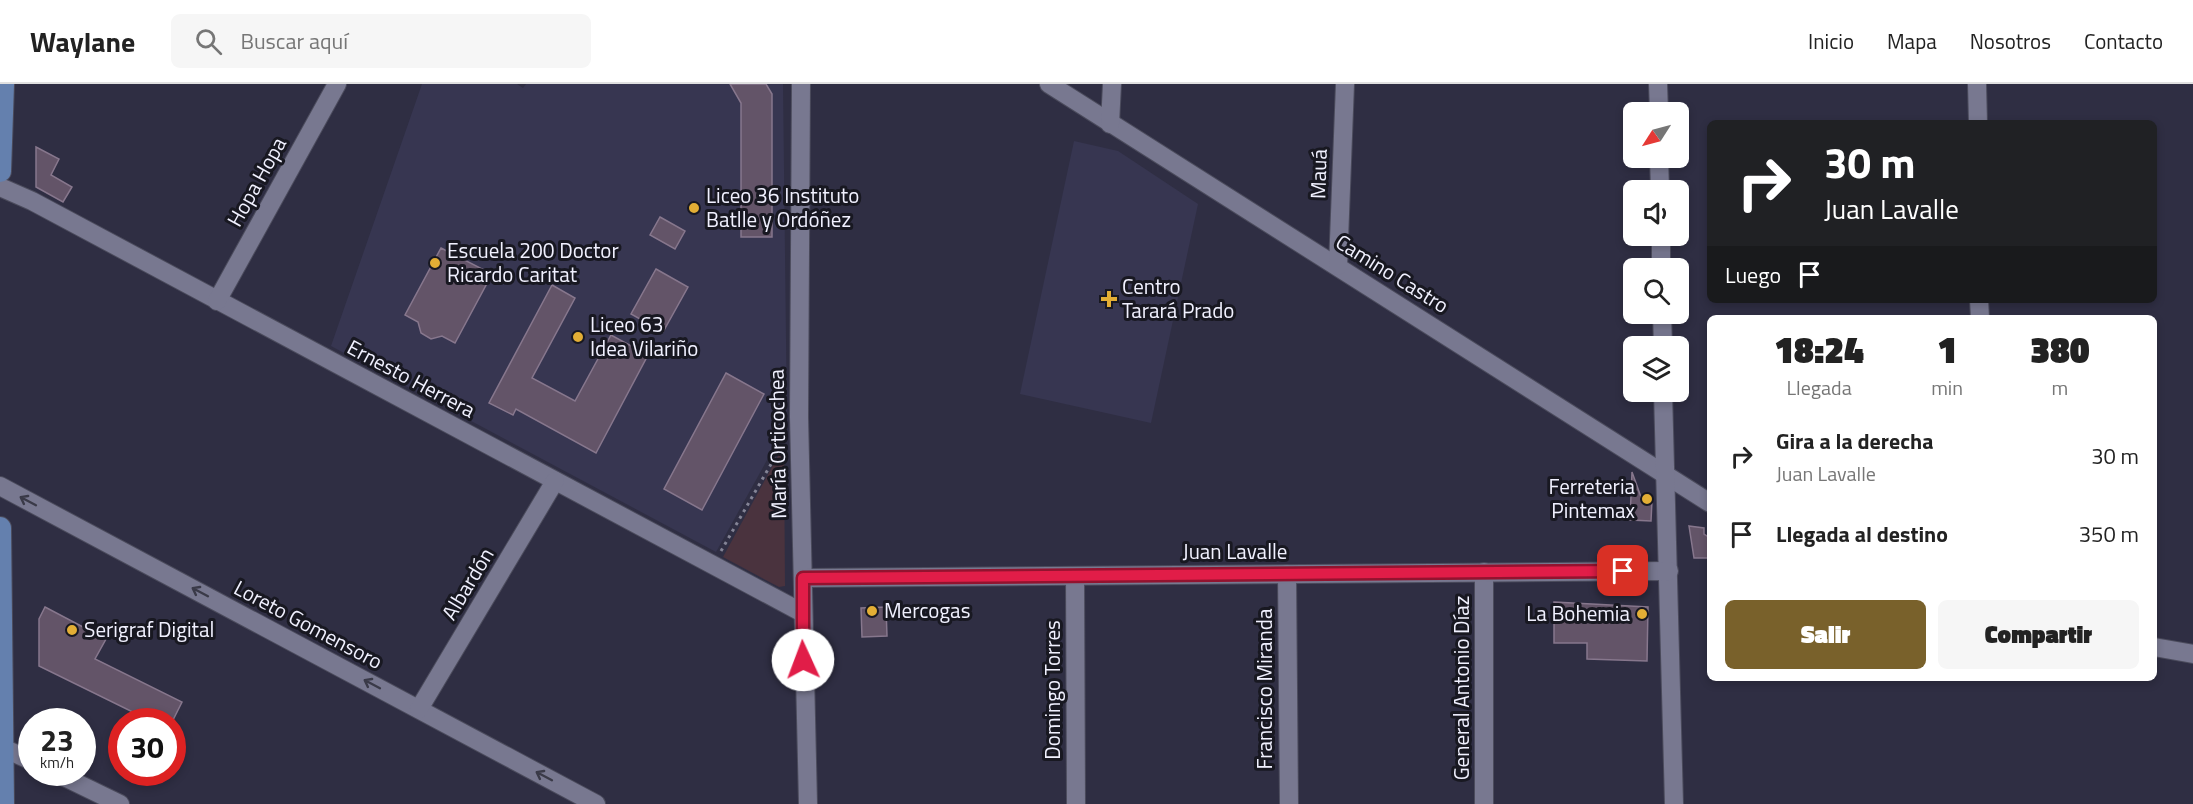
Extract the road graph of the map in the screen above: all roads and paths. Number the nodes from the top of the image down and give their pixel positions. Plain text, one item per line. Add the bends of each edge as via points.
1 (3, 84) edge
2 (337, 84) edge
3 (801, 84) edge
4 (1048, 84) edge
5 (1112, 84) edge
6 (1344, 84) edge
7 (1658, 84) edge
8 (1977, 84) edge
9 (1659, 102) edge
10 (1978, 120) edge
11 (1110, 124) junction
12 (0, 171) edge
13 (0, 187) edge
14 (1338, 266) junction
15 (217, 301) junction
16 (1663, 402) edge
17 (799, 417) junction
18 (1665, 474) junction
19 (555, 481) junction
20 (0, 486) edge
21 (1707, 501) edge
22 (0, 528) edge
23 (712, 565) junction
24 (1669, 571) junction
25 (1484, 573) junction
26 (1287, 574) junction
27 (1075, 576) junction
28 (803, 578) junction
29 (801, 612) junction
30 (2157, 648) edge
31 (2193, 654) edge
32 (1, 701) edge
33 (419, 710) junction
34 (3, 748) junction
35 (18, 755) edge
36 (83, 786) edge
37 (3, 804) edge
38 (120, 804) edge
39 (596, 804) edge
40 (808, 804) edge
41 (1076, 804) edge
42 (1289, 804) edge
43 (1484, 804) edge
44 (1674, 804) edge

1 - 12 main road
2 - 15 street, Hopa Hopa
3 - 17 street, María Orticochea
4 - 11 street, Camino Castro
5 - 11 street
6 - 14 street, Mauá
7 - 9 street
8 - 10 street
11 - 14 street, Camino Castro
13 - 15 street, Ernesto Herrera
14 - 18 street, Camino Castro
15 - 19 street, Ernesto Herrera
16 - 18 street
17 - 23 path
17 - 28 street, María Orticochea
18 - 21 street, Camino Castro
18 - 24 street
19 - 23 street, Ernesto Herrera
19 - 33 street, Albardón
33 -> 20 street, Loreto Gomensoro
22 - 32 main road
23 - 29 street, Ernesto Herrera
24 - 25 street, Juan Lavalle
24 - 44 street
25 - 26 street, Juan Lavalle
25 - 43 street, General Antonio Díaz
26 - 27 street, Juan Lavalle
26 - 42 street, Francisco Miranda
27 - 28 street, Juan Lavalle
27 - 41 street, Domingo Torres
28 - 29 street, María Orticochea
29 - 40 street, María Orticochea
30 - 31 street
32 - 34 main road
39 -> 33 street, Loreto Gomensoro
34 - 35 street
34 - 37 main road
36 - 38 street

